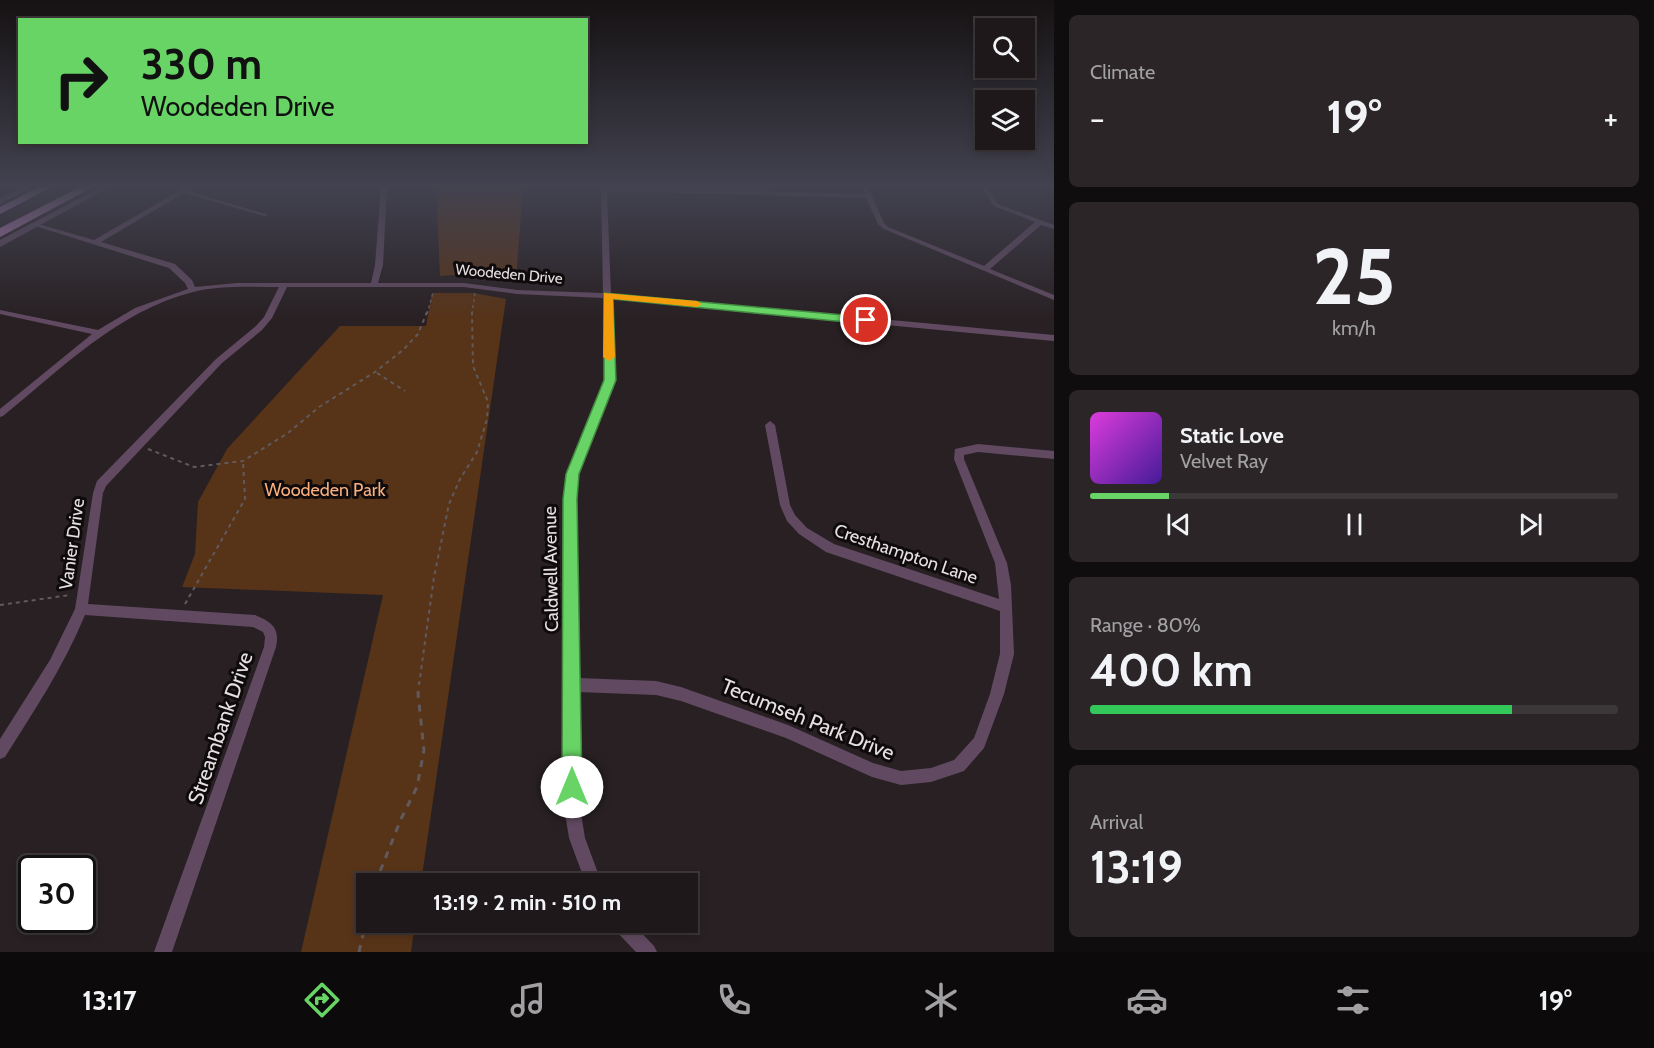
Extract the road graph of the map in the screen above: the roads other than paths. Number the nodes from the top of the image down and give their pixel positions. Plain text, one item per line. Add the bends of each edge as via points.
1 (23, 231) edge
2 (58, 231) edge
3 (114, 231) edge
4 (381, 231) edge
5 (606, 231) edge
6 (894, 231) edge
7 (1029, 231) edge
8 (96, 242) junction
9 (0, 244) edge
10 (985, 269) junction
11 (374, 285) junction
12 (284, 286) junction
13 (192, 290) junction
14 (608, 296) junction
15 (1054, 298) edge
16 (0, 312) edge
17 (99, 333) junction
18 (1054, 338) edge
19 (0, 414) edge
20 (770, 425) dead end
21 (1054, 455) edge
22 (1006, 607) junction
23 (81, 609) junction
24 (572, 685) junction
25 (0, 752) edge
26 (590, 873) edge
27 (630, 933) edge
28 (163, 952) edge
29 (648, 952) edge

1 - 9 street
2 - 8 street
3 - 8 street
4 - 11 street
5 - 14 street, Caldwell Avenue
6 - 10 street
7 - 10 street
8 - 13 street via 172,266
10 - 15 street
11 - 12 street, Woodeden Drive
11 - 14 street, Woodeden Drive via 436,284
12 - 13 street, Woodeden Drive via 237,285
12 - 23 street, Vanier Drive via 259,328 219,362 105,478 98,492
13 - 17 street, Woodeden Drive via 138,310
14 - 18 street, Woodeden Drive
14 - 24 street, Caldwell Avenue via 610,380 573,474 570,499
16 - 17 street
17 - 19 street, Woodeden Drive
20 - 22 street, Cresthampton Lane via 785,505 803,531 830,548
21 - 22 street, Tecumseh Park Drive via 978,448 959,453 1001,563
22 - 24 street, Tecumseh Park Drive via 1007,654 979,743 959,766 931,775 901,778 872,771 788,732 656,688
23 - 25 street, Vanier Drive via 67,641
23 - 28 street, Streambank Drive via 255,621 267,628 272,640
24 - 26 street, Caldwell Avenue via 572,807 577,838
27 - 29 street

